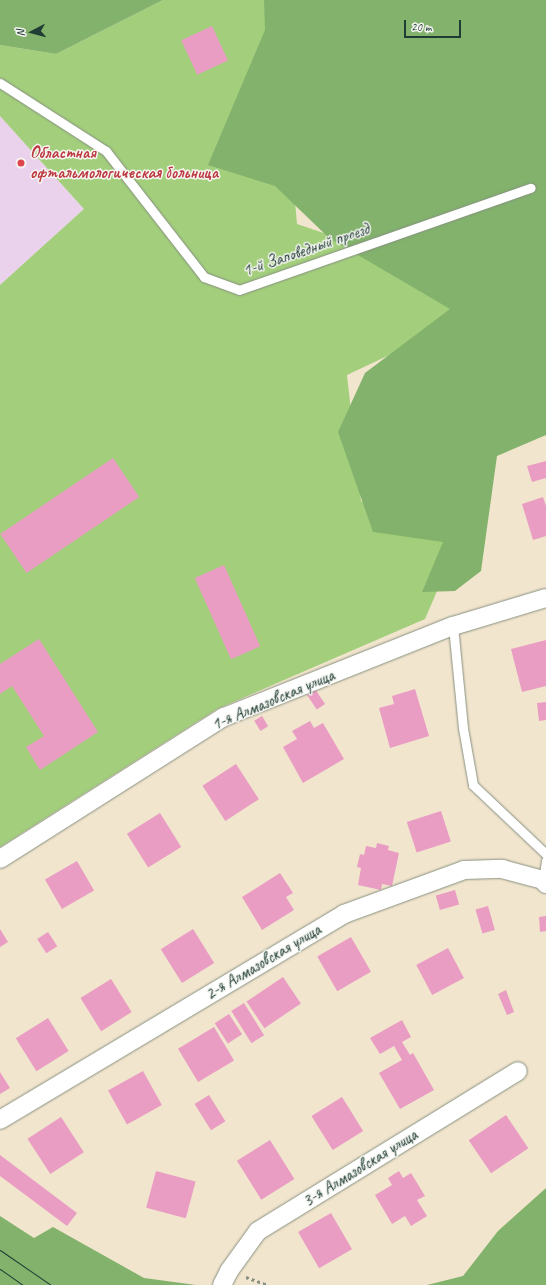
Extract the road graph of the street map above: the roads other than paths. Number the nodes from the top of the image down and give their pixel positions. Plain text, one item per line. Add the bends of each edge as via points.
1 (0, 83) edge
2 (531, 188) dead end
3 (546, 598) edge
4 (453, 626) junction
5 (546, 854) edge
6 (0, 859) edge
7 (546, 860) edge
8 (545, 882) edge
9 (518, 1071) dead end
10 (0, 1120) edge
11 (222, 1285) edge

1 - 2 lane, 1-й Заповедный проезд via 106,151 204,277 239,290
3 - 4 street, 1-я Алмазовская улица
4 - 5 lane via 463,728 473,785
4 - 6 street, 1-я Алмазовская улица via 224,717
7 - 8 lane
8 - 10 street, 2-я Алмазовская улица via 502,869 464,870 344,914
9 - 11 street, 3-я Алмазовская улица via 258,1231

